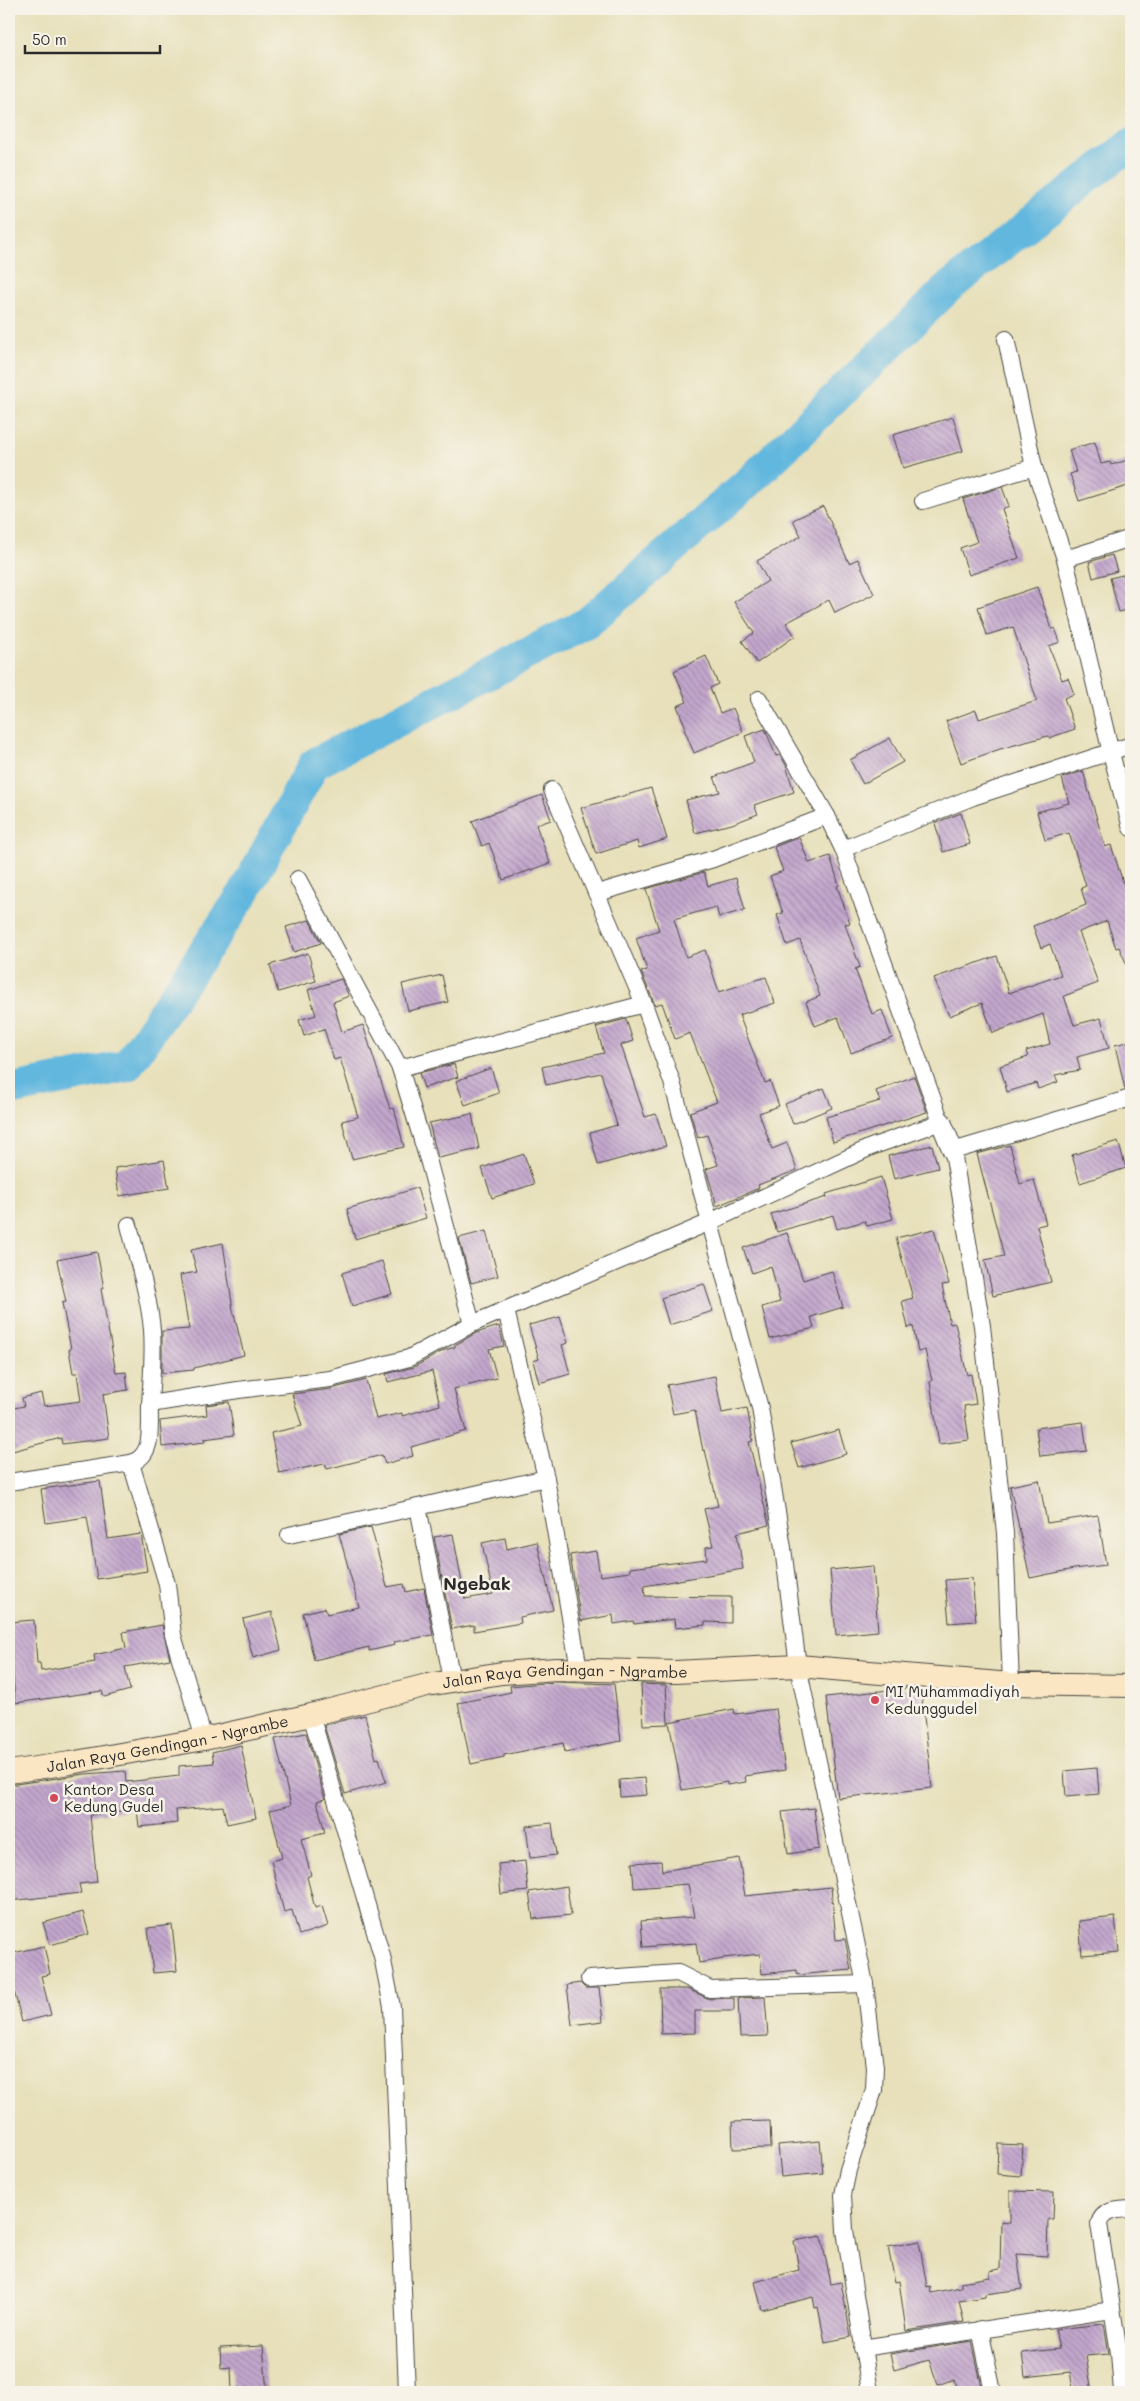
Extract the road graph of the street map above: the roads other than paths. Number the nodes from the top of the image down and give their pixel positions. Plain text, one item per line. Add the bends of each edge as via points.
1 (1006, 339) dead end
2 (1034, 467) junction
3 (923, 502) dead end
4 (1131, 538) edge
5 (1065, 559) junction
6 (759, 699) dead end
7 (1131, 745) edge
8 (1111, 752) junction
9 (552, 790) dead end
10 (827, 816) junction
11 (1131, 828) edge
12 (843, 849) junction
13 (298, 879) dead end
14 (598, 893) junction
15 (644, 1004) junction
16 (400, 1068) junction
17 (1131, 1098) edge
18 (941, 1122) junction
19 (952, 1151) junction
20 (710, 1222) junction
21 (129, 1225) dead end
22 (506, 1310) junction
23 (472, 1324) junction
24 (150, 1404) junction
25 (131, 1463) junction
26 (546, 1478) junction
27 (9, 1482) edge
28 (418, 1507) junction
29 (289, 1534) dead end
30 (798, 1666) junction
31 (580, 1669) junction
32 (452, 1680) junction
33 (1011, 1684) junction
34 (1131, 1686) edge
35 (311, 1716) junction
36 (204, 1739) junction
37 (9, 1772) edge
38 (590, 1979) dead end
39 (865, 1984) junction
40 (1131, 2209) edge
41 (1112, 2310) junction
42 (980, 2329) junction
43 (862, 2348) junction
44 (407, 2392) edge
45 (870, 2392) edge
46 (993, 2392) edge
47 (1122, 2392) edge

1 - 2 street
2 - 3 street
2 - 5 street
4 - 5 street
5 - 8 street
6 - 10 street
7 - 8 street
8 - 11 street
8 - 12 street via 973,797
9 - 14 street
10 - 12 street
10 - 14 street via 713,859
12 - 18 street
13 - 16 street
14 - 15 street
15 - 16 street
15 - 20 street via 672,1082
16 - 23 street
17 - 19 street
18 - 19 street
18 - 20 street via 871,1148
19 - 33 street via 982,1326 1005,1533
20 - 22 street
20 - 30 street via 760,1408
21 - 24 street via 152,1328
22 - 23 street
22 - 26 street
23 - 24 street via 409,1358 330,1379
24 - 25 street via 147,1449 138,1461
25 - 27 street
25 - 36 street via 167,1584 173,1635
26 - 28 street
26 - 31 street
28 - 29 street
28 - 32 street
30 - 31 main road, Jalan Raya Gendingan - Ngrambe via 675,1672
30 - 33 main road, Jalan Raya Gendingan - Ngrambe
30 - 39 street
31 - 32 main road, Jalan Raya Gendingan - Ngrambe via 502,1673
32 - 35 main road, Jalan Raya Gendingan - Ngrambe
33 - 34 main road, Jalan Raya Gendingan - Ngrambe
35 - 36 main road, Jalan Raya Gendingan - Ngrambe
35 - 44 street via 379,1947 392,2007
36 - 37 main road, Jalan Raya Gendingan - Ngrambe
38 - 39 street via 678,1972 710,1989
39 - 43 street via 876,2079 843,2195
40 - 41 street via 1107,2212 1100,2220
41 - 42 street
41 - 47 street
42 - 43 street
42 - 46 street
43 - 45 street

